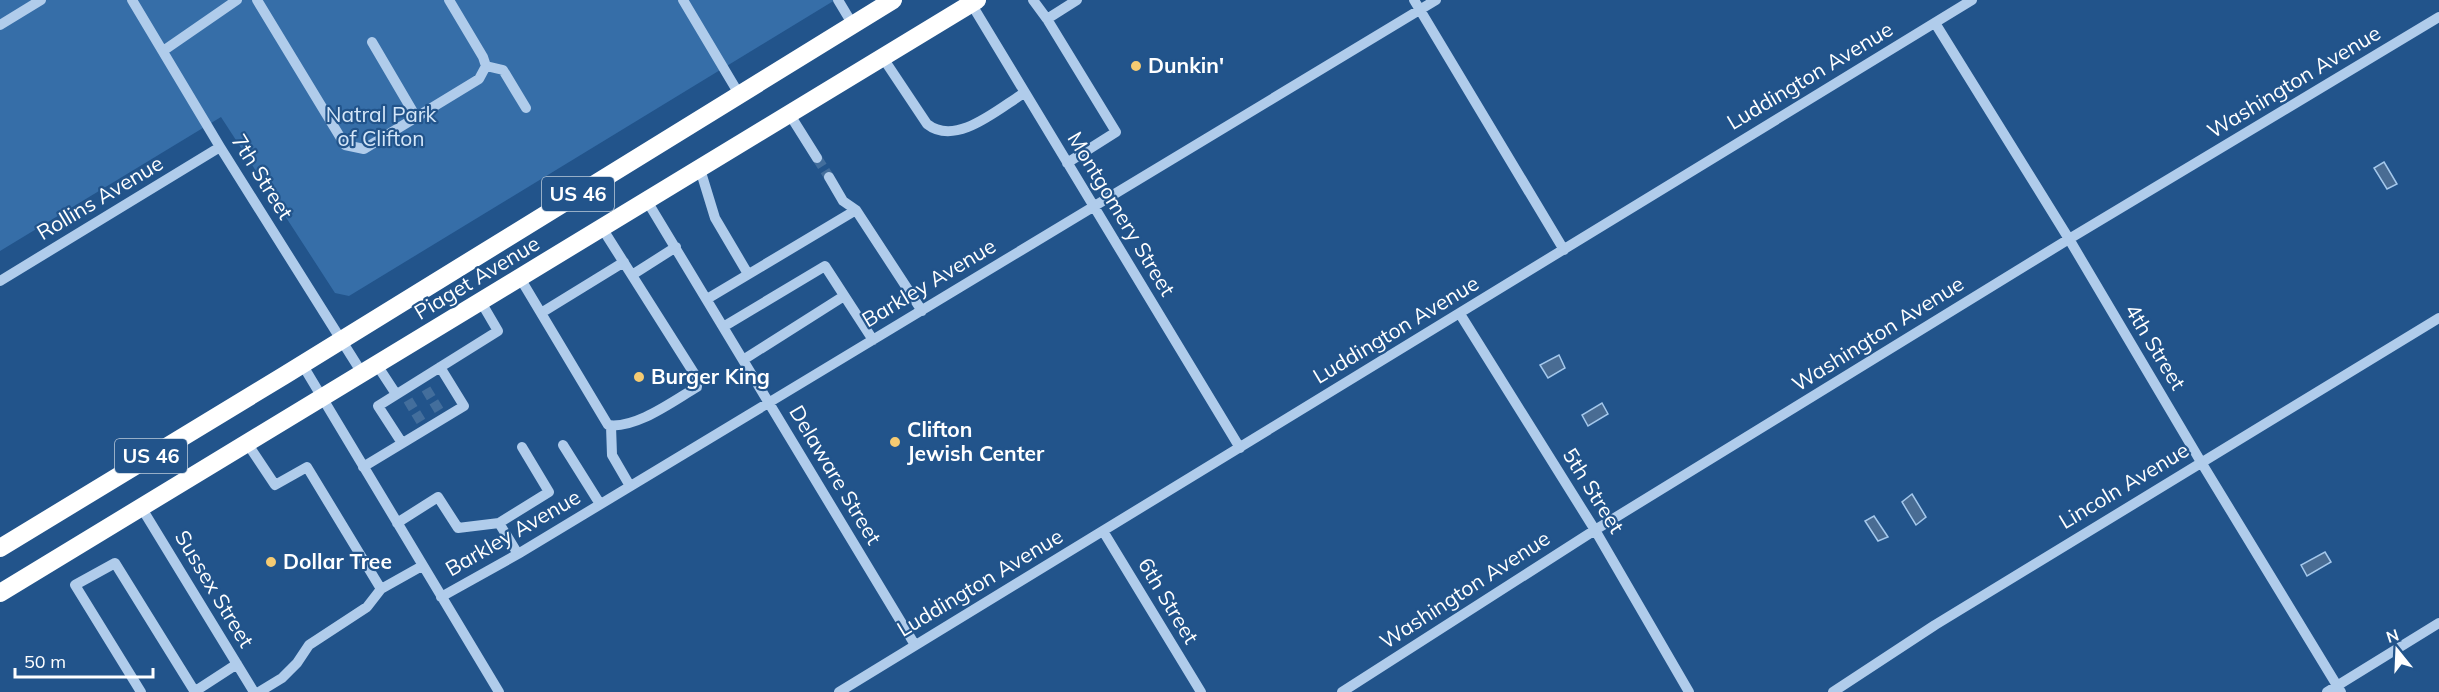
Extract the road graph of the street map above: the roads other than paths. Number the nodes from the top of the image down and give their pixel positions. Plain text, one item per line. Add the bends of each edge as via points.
1 (41, 0) edge
2 (132, 0) edge
3 (237, 0) edge
4 (256, 0) edge
5 (448, 0) edge
6 (683, 0) edge
7 (838, 0) edge
8 (893, 0) edge
9 (1033, 0) edge
10 (1077, 0) edge
11 (1436, 0) edge
12 (1972, 0) edge
13 (972, 2) edge
14 (1417, 5) edge
15 (2439, 16) edge
16 (1047, 19) junction
17 (1935, 23) junction
18 (0, 25) edge
19 (853, 25) junction
20 (372, 42) dead end
21 (163, 51) junction
22 (883, 58) junction
23 (486, 66) junction
24 (1024, 93) junction
25 (739, 94) junction
26 (526, 108) dead end
27 (790, 115) junction
28 (416, 117) junction
29 (220, 147) junction
30 (817, 158) tunnel mouth
31 (1067, 163) junction
32 (700, 169) junction
33 (829, 177) tunnel mouth
34 (647, 201) junction
35 (1094, 207) junction
36 (856, 210) junction
37 (603, 228) junction
38 (2069, 239) junction
39 (675, 247) junction
40 (1564, 250) junction
41 (624, 262) junction
42 (632, 274) junction
43 (748, 274) junction
44 (520, 278) junction
45 (0, 281) edge
46 (844, 296) junction
47 (706, 299) junction
48 (481, 302) junction
49 (922, 311) junction
50 (541, 313) junction
51 (1460, 314) junction
52 (2439, 318) edge
53 (723, 327) junction
54 (873, 340) junction
55 (341, 341) junction
56 (743, 360) junction
57 (302, 364) junction
58 (440, 367) junction
59 (370, 369) junction
60 (402, 395) junction
61 (322, 397) junction
62 (769, 403) junction
63 (611, 426) junction
64 (248, 442) junction
65 (402, 443) junction
66 (563, 445) dead end
67 (522, 447) dead end
68 (1240, 448) junction
69 (2200, 462) junction
70 (363, 467) junction
71 (630, 486) junction
72 (600, 504) junction
73 (141, 507) junction
74 (397, 523) junction
75 (499, 523) junction
76 (1594, 530) junction
77 (1103, 531) junction
78 (0, 548) edge
79 (518, 554) junction
80 (422, 566) junction
81 (381, 589) junction
82 (0, 593) edge
83 (441, 597) junction
84 (2439, 623) edge
85 (915, 645) junction
86 (237, 664) junction
87 (2339, 689) edge
88 (141, 692) edge
89 (195, 692) edge
90 (254, 692) edge
91 (260, 692) edge
92 (499, 692) edge
93 (839, 692) edge
94 (1201, 692) edge
95 (1342, 692) edge
96 (1689, 692) edge
97 (1833, 692) edge
98 (2327, 692) edge

1 - 18 street
2 - 21 street, 7th Street
3 - 21 street
4 - 28 street via 345,145 364,149
5 - 23 street
6 - 25 street
7 - 19 street
8 - 19 highway, Piaget Avenue / US 46
9 - 16 street
10 - 16 street
11 - 14 street, Barkley Avenue
12 - 17 street, Luddington Avenue
13 - 22 highway, Piaget Avenue / US 46
13 - 24 street, Montgomery Street
14 - 35 street, Barkley Avenue
14 - 40 street
15 - 38 street, Washington Avenue
16 - 31 street via 1116,132
17 - 38 street, 4th Street
17 - 40 street, Luddington Avenue
19 - 25 highway, Piaget Avenue / US 46
20 - 28 street
21 - 29 street, 7th Street
22 - 24 street via 927,124 946,133 962,131
22 - 27 highway, Piaget Avenue / US 46
23 - 26 street via 503,70
23 - 28 street via 479,79
24 - 31 street, Montgomery Street
25 - 55 highway, Piaget Avenue / US 46
27 - 30 street
27 - 32 highway, Piaget Avenue / US 46
29 - 45 street, Rollins Avenue
29 - 55 street, 7th Street
31 - 35 street, Montgomery Street
32 - 34 highway, Piaget Avenue / US 46
32 - 43 street via 715,218
33 - 36 street via 843,201
34 - 37 highway, Piaget Avenue / US 46
34 - 39 street, Delaware Street
35 - 49 street, Barkley Avenue
35 - 68 street, Montgomery Street
36 - 43 street
36 - 49 street
37 - 41 street
37 - 44 highway, Piaget Avenue / US 46
38 - 69 street, 4th Street
38 - 76 street, Washington Avenue
39 - 42 street
39 - 47 street, Delaware Street
40 - 51 street, Luddington Avenue
41 - 42 street
41 - 50 street
42 - 63 street via 697,378 698,387 631,424
43 - 47 street
44 - 48 highway, Piaget Avenue / US 46
44 - 50 street
46 - 53 street via 825,266
46 - 54 street
46 - 56 street
47 - 53 street, Delaware Street
48 - 58 street via 498,331
48 - 59 highway, Piaget Avenue / US 46
49 - 54 street, Barkley Avenue
50 - 63 street
51 - 68 street, Luddington Avenue
51 - 76 street, 5th Street
52 - 69 street, Lincoln Avenue
53 - 56 street, Delaware Street
54 - 62 street, Barkley Avenue
55 - 57 highway, Piaget Avenue / US 46
55 - 59 street, 7th Street
56 - 62 street, Delaware Street
57 - 61 street
57 - 78 highway, Piaget Avenue / US 46
58 - 60 street via 423,385
58 - 65 street via 464,406 442,415
59 - 60 street, 7th Street
59 - 61 highway, Piaget Avenue / US 46
60 - 65 street via 378,406
61 - 64 highway, Piaget Avenue / US 46
61 - 70 street
62 - 71 street, Barkley Avenue
62 - 85 street, Delaware Street
63 - 71 street via 612,455
64 - 73 highway, Piaget Avenue / US 46
64 - 81 street via 275,485 307,467
65 - 70 street
66 - 72 street
67 - 75 street via 549,492
68 - 77 street, Luddington Avenue
69 - 87 street, 4th Street
69 - 97 street, Lincoln Avenue
70 - 74 street
71 - 72 street, Barkley Avenue
72 - 79 street, Barkley Avenue
73 - 82 highway, Piaget Avenue / US 46
73 - 86 street, Sussex Street
74 - 75 street via 438,497 458,528
74 - 80 street
75 - 79 street
76 - 95 street, Washington Avenue
76 - 96 street, 5th Street
77 - 85 street, Luddington Avenue
77 - 94 street, 6th Street
79 - 83 street, Barkley Avenue
80 - 81 street
80 - 83 street
81 - 91 street via 368,607 309,645 282,678
83 - 92 street
84 - 87 street
85 - 93 street, Luddington Avenue
86 - 89 street
86 - 90 street, Sussex Street
87 - 98 street
88 - 89 street via 75,585 115,563

